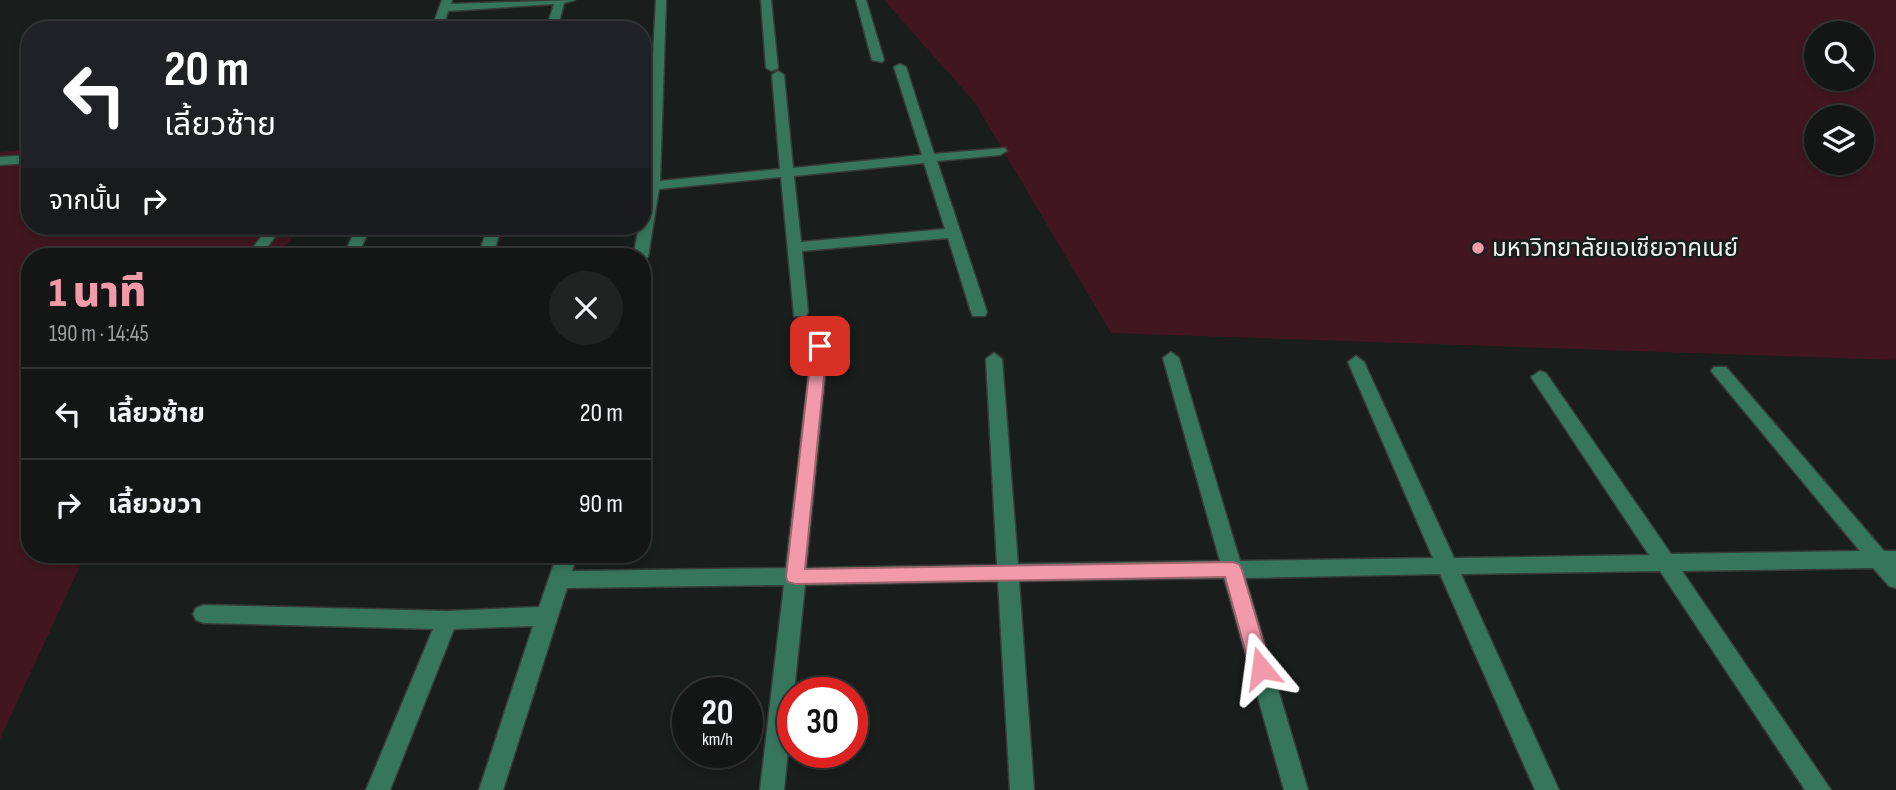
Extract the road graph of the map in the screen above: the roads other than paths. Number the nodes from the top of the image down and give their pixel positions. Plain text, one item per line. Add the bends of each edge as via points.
1 (560, 0) edge
2 (570, 0) edge
3 (661, 0) edge
4 (766, 0) edge
5 (861, 0) edge
6 (445, 4) edge
7 (439, 21) edge
8 (554, 21) edge
9 (878, 60) dead end
10 (901, 67) dead end
11 (651, 144) edge
12 (1000, 151) dead end
13 (932, 158) junction
14 (21, 160) edge
15 (0, 162) edge
16 (787, 171) junction
17 (651, 187) edge
18 (955, 233) junction
19 (794, 247) junction
20 (800, 312) dead end
21 (979, 312) dead end
22 (820, 346) dead end
23 (1171, 358) dead end
24 (994, 359) dead end
25 (1356, 362) dead end
26 (1720, 371) dead end
27 (1540, 377) dead end
28 (1887, 559) edge
29 (1665, 562) junction
30 (564, 563) edge
31 (1447, 566) junction
32 (1232, 570) junction
33 (1008, 573) junction
34 (795, 577) junction
35 (559, 580) junction
36 (1896, 580) edge
37 (204, 614) dead end
38 (549, 615) junction
39 (447, 621) junction
40 (378, 790) edge
41 (491, 790) edge
42 (772, 790) edge
43 (1022, 790) edge
44 (1297, 790) edge
45 (1547, 790) edge
46 (1819, 790) edge

1 - 2 street
1 - 6 street
1 - 8 street
3 - 11 street
4 - 16 street
5 - 9 street
6 - 7 street
10 - 13 street
12 - 13 street
13 - 16 street
13 - 18 street
14 - 15 street
16 - 17 street
16 - 19 street
18 - 19 street
18 - 21 street
19 - 20 street
22 - 34 street
23 - 32 street
24 - 33 street
25 - 31 street
26 - 28 street
27 - 29 street
28 - 29 street
28 - 36 street
29 - 31 street
29 - 46 street
30 - 35 street
31 - 32 street
31 - 45 street
32 - 33 street
32 - 44 street
33 - 34 street
33 - 43 street
34 - 35 street
34 - 42 street
35 - 38 street
37 - 39 street
38 - 39 street
38 - 41 street
39 - 40 street

